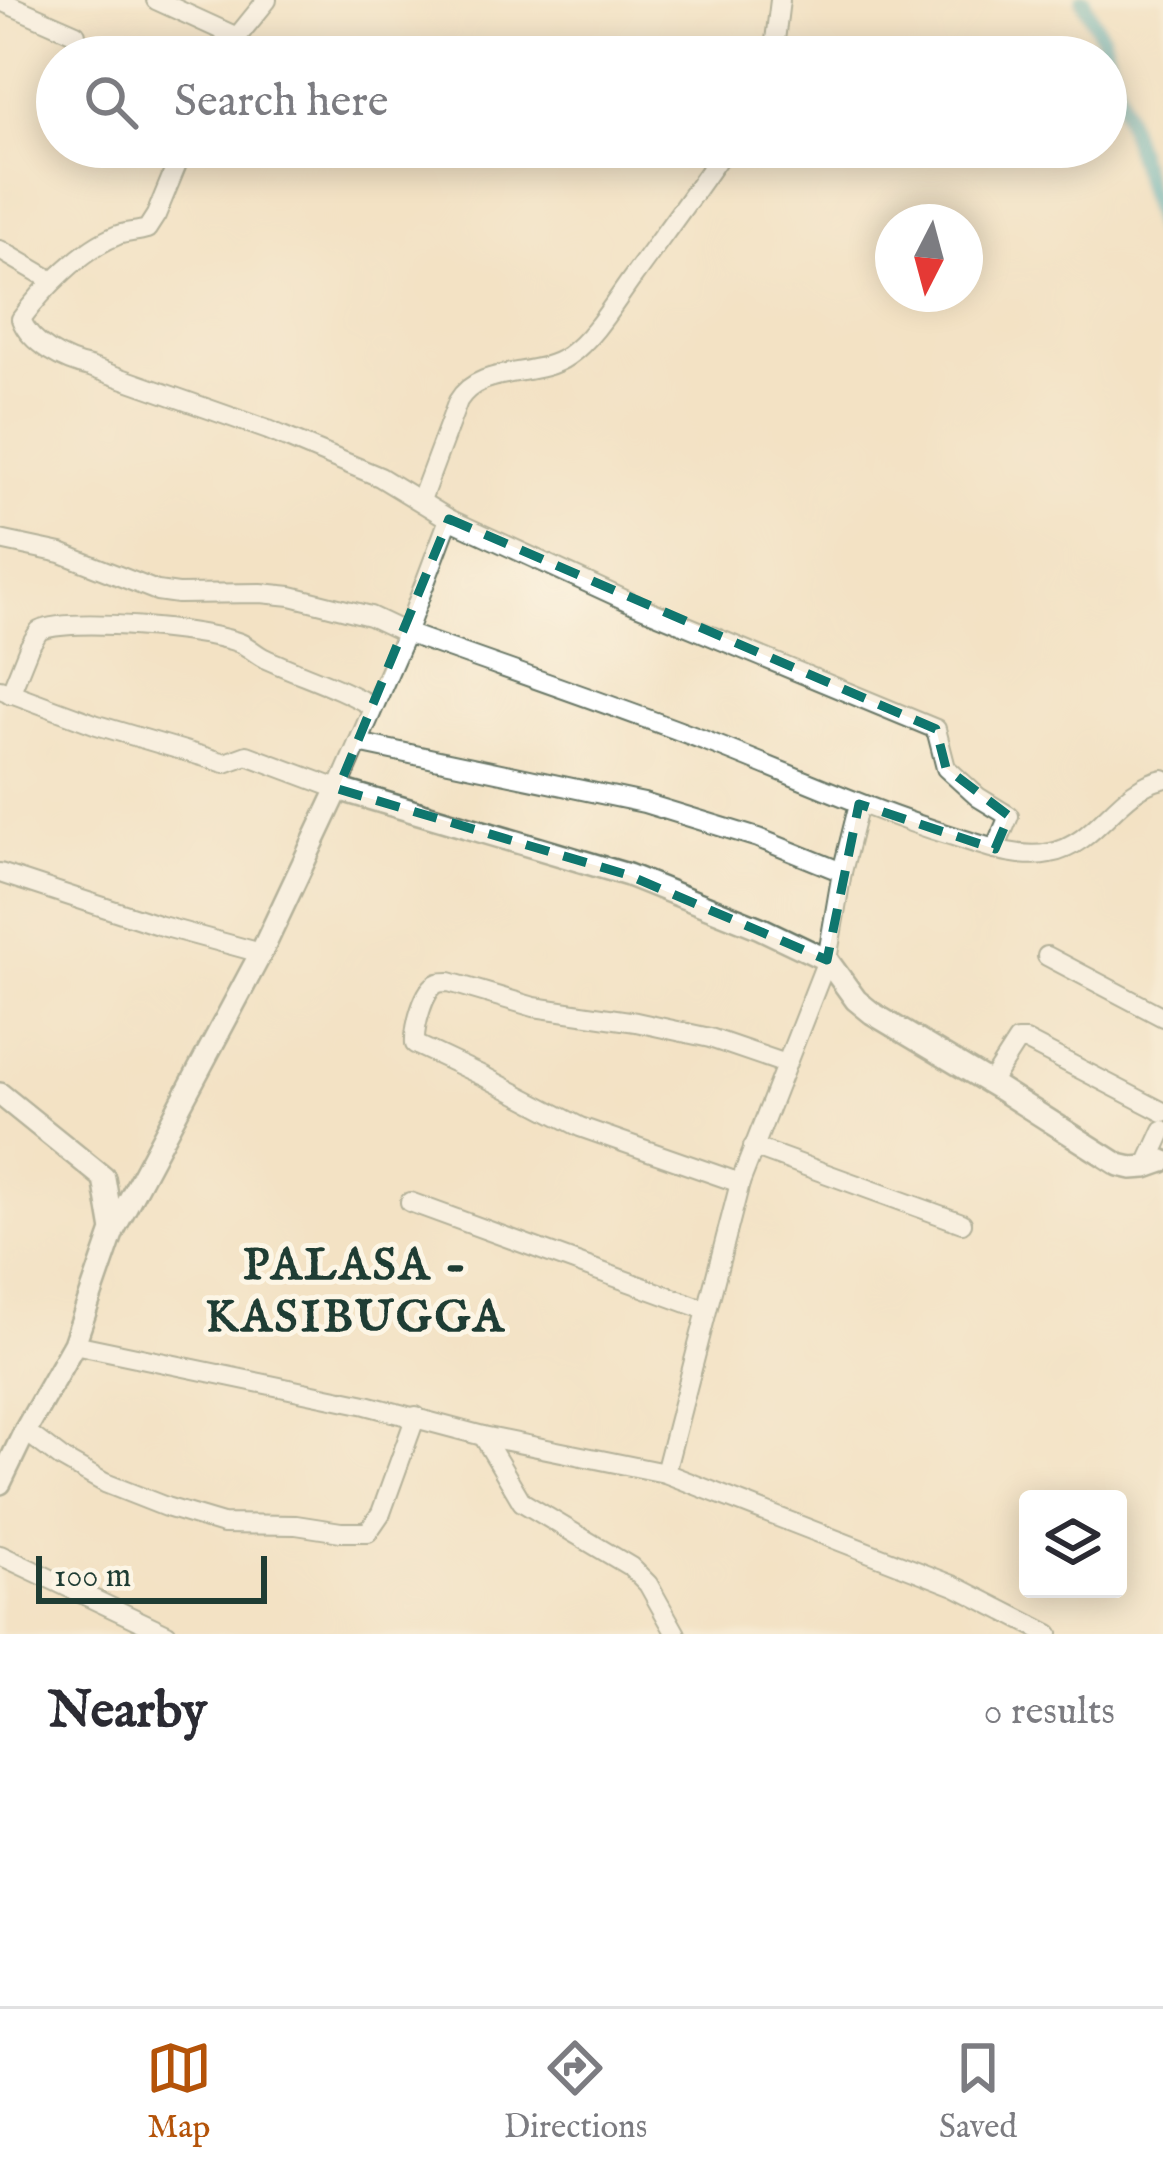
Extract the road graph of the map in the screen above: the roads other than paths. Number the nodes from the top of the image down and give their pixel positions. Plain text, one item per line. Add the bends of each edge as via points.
1 (155, 0) edge
2 (267, 0) edge
3 (780, 0) edge
4 (2, 1) edge
5 (76, 34) dead end
6 (233, 36) edge
7 (239, 36) edge
8 (776, 36) edge
9 (175, 168) edge
10 (711, 168) edge
11 (0, 250) edge
12 (53, 281) junction
13 (421, 500) junction
14 (449, 519) junction
15 (0, 540) edge
16 (406, 633) junction
17 (5, 692) edge
18 (374, 707) junction
19 (358, 743) junction
20 (1163, 779) edge
21 (338, 789) junction
22 (859, 804) junction
23 (995, 849) junction
24 (842, 872) junction
25 (0, 874) edge
26 (260, 953) junction
27 (1046, 956) dead end
28 (827, 960) junction
29 (1163, 1017) edge
30 (786, 1064) junction
31 (990, 1083) junction
32 (0, 1094) edge
33 (1163, 1112) edge
34 (1163, 1130) edge
35 (753, 1147) junction
36 (1155, 1164) edge
37 (740, 1183) junction
38 (410, 1202) dead end
39 (962, 1223) dead end
40 (113, 1231) junction
41 (706, 1310) junction
42 (74, 1344) junction
43 (416, 1417) junction
44 (25, 1430) junction
45 (483, 1436) junction
46 (664, 1473) junction
47 (0, 1483) edge
48 (0, 1555) edge
49 (167, 1634) edge
50 (676, 1634) edge
51 (1049, 1634) edge

1 - 6 street
2 - 7 street
3 - 8 street
4 - 5 street
9 - 12 street via 147,229 110,239
10 - 13 street via 571,355 465,388
11 - 12 street
12 - 13 street via 21,319 55,353 268,430
13 - 14 street
14 - 16 street
14 - 23 street via 936,728 946,768 1009,817
15 - 16 street via 61,553 157,591 291,596
16 - 18 street
16 - 22 street
17 - 18 street via 39,631 111,626 241,644
17 - 21 street via 224,763 247,754
18 - 19 street
19 - 21 street
19 - 24 street via 644,803
20 - 23 street via 1069,846 1049,854
21 - 26 main road
21 - 28 main road via 628,874
22 - 23 street
22 - 24 street
24 - 28 street
25 - 26 street
26 - 40 main road
27 - 29 street
28 - 30 street
28 - 31 main road via 872,1013
30 - 35 street
30 - 37 street via 710,1038 534,1007 449,982 432,986 422,1006 413,1035 425,1051 580,1127
31 - 33 street via 1017,1041 1025,1042
31 - 36 main road via 1103,1156 1132,1168
32 - 40 main road via 104,1178
34 - 36 street
35 - 37 street
35 - 39 street
37 - 41 street
38 - 41 street
40 - 42 main road
41 - 46 street
42 - 43 street
42 - 44 main road
43 - 44 street via 368,1532 223,1524 166,1508 105,1483
43 - 45 street
44 - 47 main road
45 - 46 street
45 - 50 street via 522,1502 631,1567
46 - 51 street via 955,1586
48 - 49 street

